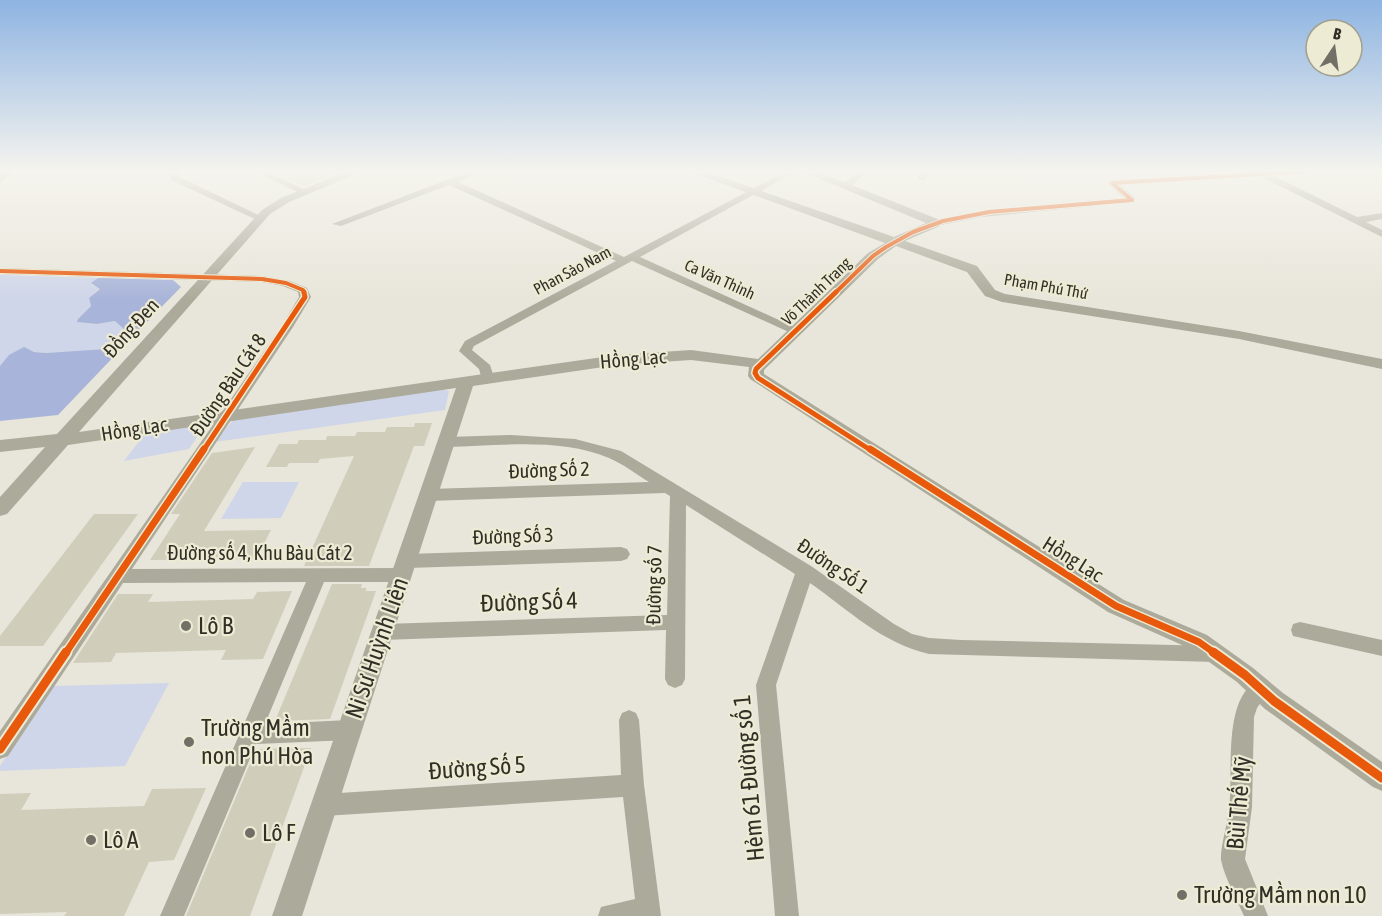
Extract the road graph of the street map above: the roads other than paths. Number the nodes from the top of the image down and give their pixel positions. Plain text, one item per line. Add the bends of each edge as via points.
1 (251, 214) edge
2 (265, 214) edge
3 (365, 214) edge
4 (527, 214) edge
5 (714, 214) edge
6 (813, 214) edge
7 (914, 214) edge
8 (979, 214) edge
9 (1345, 214) edge
10 (1382, 216) edge
11 (260, 218) junction
12 (1359, 220) junction
13 (936, 223) junction
14 (337, 224) dead end
15 (1382, 234) edge
16 (894, 242) junction
17 (628, 259) junction
18 (0, 271) edge
19 (207, 277) junction
20 (795, 330) junction
21 (762, 364) junction
22 (1382, 364) edge
23 (477, 379) junction
24 (227, 415) junction
25 (61, 440) junction
26 (447, 442) junction
27 (0, 446) edge
28 (674, 489) junction
29 (429, 495) junction
30 (0, 509) edge
31 (621, 554) dead end
32 (404, 568) junction
33 (805, 571) junction
34 (118, 576) junction
35 (318, 576) junction
36 (676, 622) junction
37 (1300, 630) dead end
38 (382, 632) junction
39 (1382, 648) edge
40 (1215, 654) junction
41 (675, 679) dead end
42 (1260, 689) junction
43 (629, 720) dead end
44 (350, 730) junction
45 (251, 734) junction
46 (0, 750) edge
47 (1382, 778) edge
48 (633, 785) junction
49 (324, 805) junction
50 (648, 912) edge
51 (172, 916) edge
52 (287, 916) edge
53 (610, 916) edge
54 (788, 916) edge
55 (1257, 916) edge

1 - 11 street
2 - 11 street, Đồng Đen
3 - 14 street
4 - 17 street, Ca Văn Thỉnh
5 - 17 street, Phan Sào Nam
6 - 16 street, Phạm Phú Thứ
7 - 13 street
8 - 13 street, Võ Thành Trang
9 - 12 street
10 - 12 street
11 - 19 street, Đồng Đen
12 - 15 street
13 - 16 street, Võ Thành Trang
16 - 20 street, Võ Thành Trang via 865,262
16 - 22 street, Phạm Phú Thứ via 972,268 990,293 1002,298 1239,335
17 - 20 street, Ca Văn Thỉnh
17 - 23 street, Phan Sào Nam via 467,345 465,351 485,368
18 - 19 street, Đường Bàu Cát 8
19 - 24 street, Đường Bàu Cát 8 via 275,281 300,288 305,294 300,308
19 - 25 street, Đồng Đen
20 - 21 street, Võ Thành Trang
21 - 23 street, Hồng Lạc via 669,356
21 - 40 street, Hồng Lạc via 755,375 773,387 1116,606 1190,637
23 - 24 street, Hồng Lạc
23 - 26 street, Ni Sư Huỳnh Liên
24 - 25 street, Hồng Lạc
24 - 34 street, Đường Bàu Cát 8
25 - 27 street, Hồng Lạc
25 - 30 street, Đồng Đen
26 - 28 street, Đường Số 1 via 586,445 623,458
26 - 29 street, Ni Sư Huỳnh Liên
28 - 29 street, Đường Số 2
28 - 33 street, Đường Số 1
28 - 36 street, Đường số 7
29 - 32 street, Ni Sư Huỳnh Liên
31 - 32 street, Đường Số 3
32 - 35 street, Đường số 4, Khu Bàu Cát 2
32 - 38 street, Ni Sư Huỳnh Liên
33 - 40 street, Đường Số 1 via 887,630 922,645
33 - 54 street, Hẻm 61 Đường số 1 via 766,685
34 - 35 street, Đường số 4, Khu Bàu Cát 2
34 - 46 street, Đường Bàu Cát 8
35 - 45 street
36 - 38 street, Đường Số 4
36 - 41 street, Đường số 7
37 - 39 street
38 - 44 street, Ni Sư Huỳnh Liên
40 - 42 street, Hồng Lạc
42 - 47 street, Hồng Lạc
42 - 55 street, Bùi Thế Mỹ via 1248,703 1244,717 1241,807 1233,859
43 - 48 street
44 - 45 street
44 - 49 street, Ni Sư Huỳnh Liên
45 - 51 street
48 - 49 street, Đường Số 5
48 - 50 street
49 - 52 street, Ni Sư Huỳnh Liên
50 - 53 street

